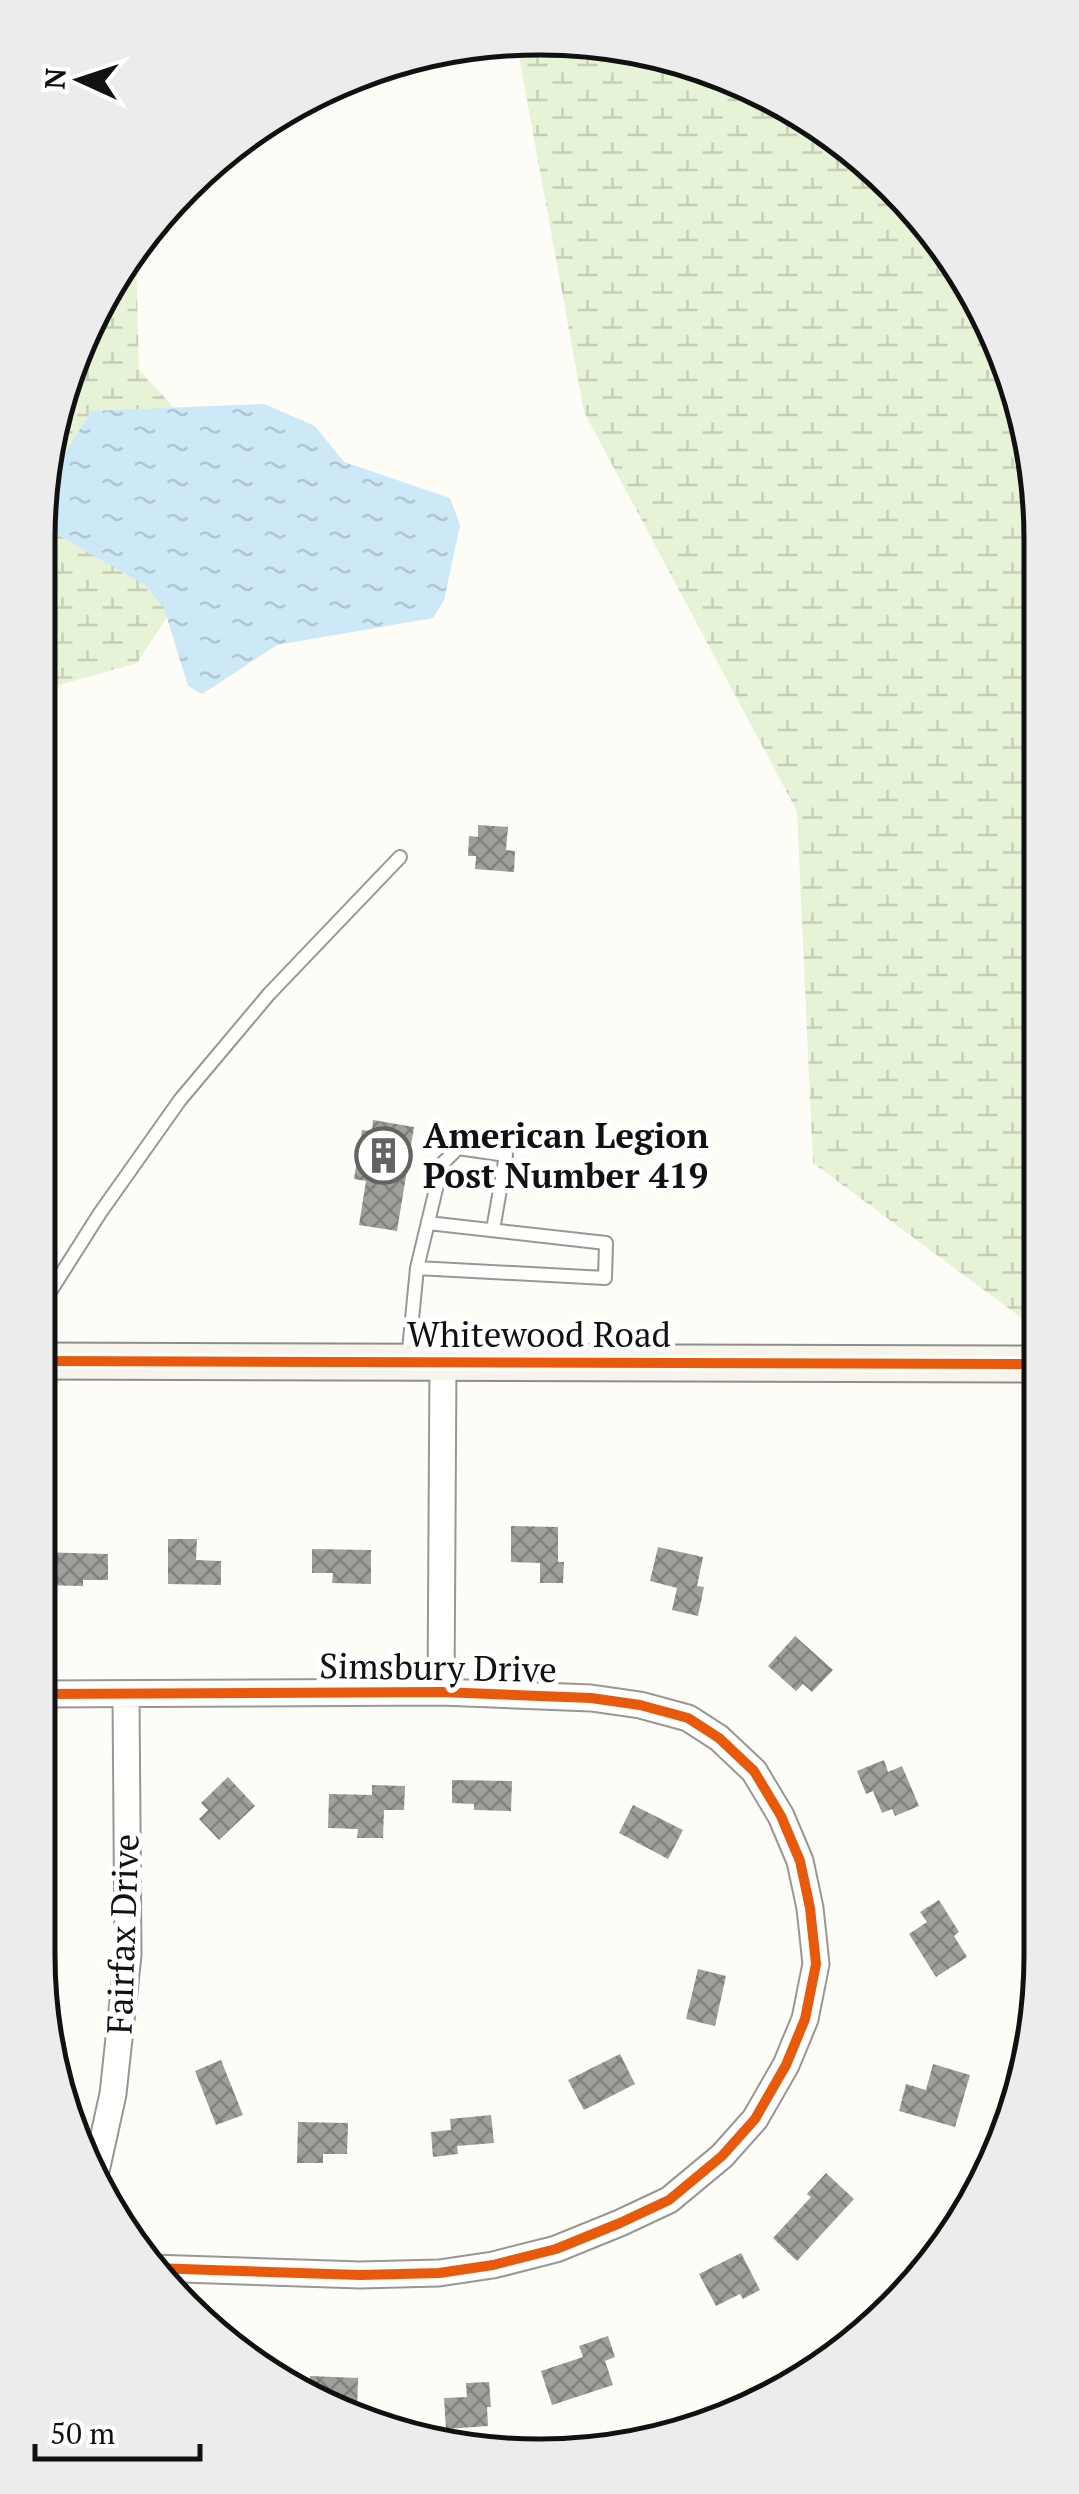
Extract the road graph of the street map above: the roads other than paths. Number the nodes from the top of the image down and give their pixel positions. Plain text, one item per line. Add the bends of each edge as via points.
1 (400, 857) dead end
2 (428, 1223) junction
3 (493, 1230) junction
4 (417, 1268) junction
5 (55, 1285) edge
6 (55, 1361) edge
7 (443, 1362) junction
8 (408, 1363) junction
9 (1024, 1364) edge
10 (441, 1692) junction
11 (55, 1694) edge
12 (126, 1694) junction
13 (99, 2156) edge
14 (171, 2269) edge

1 - 5 lane via 268,994 180,1100
2 - 3 lane
2 - 3 lane via 442,1164 458,1148 506,1155
2 - 4 lane
3 - 4 lane via 606,1243 605,1278
4 - 8 lane
6 - 8 street, Whitewood Road
7 - 8 street, Whitewood Road
7 - 9 street, Whitewood Road
7 - 10 street
10 - 12 street, Simsbury Drive
10 - 14 street, Simsbury Drive via 640,1705 688,1718 754,1772 800,1860 810,1908 816,1964 806,2019 786,2065 755,2119 669,2200 556,2249 439,2273
11 - 12 street, Simsbury Drive
12 - 13 street, Fairfax Drive via 128,1955

